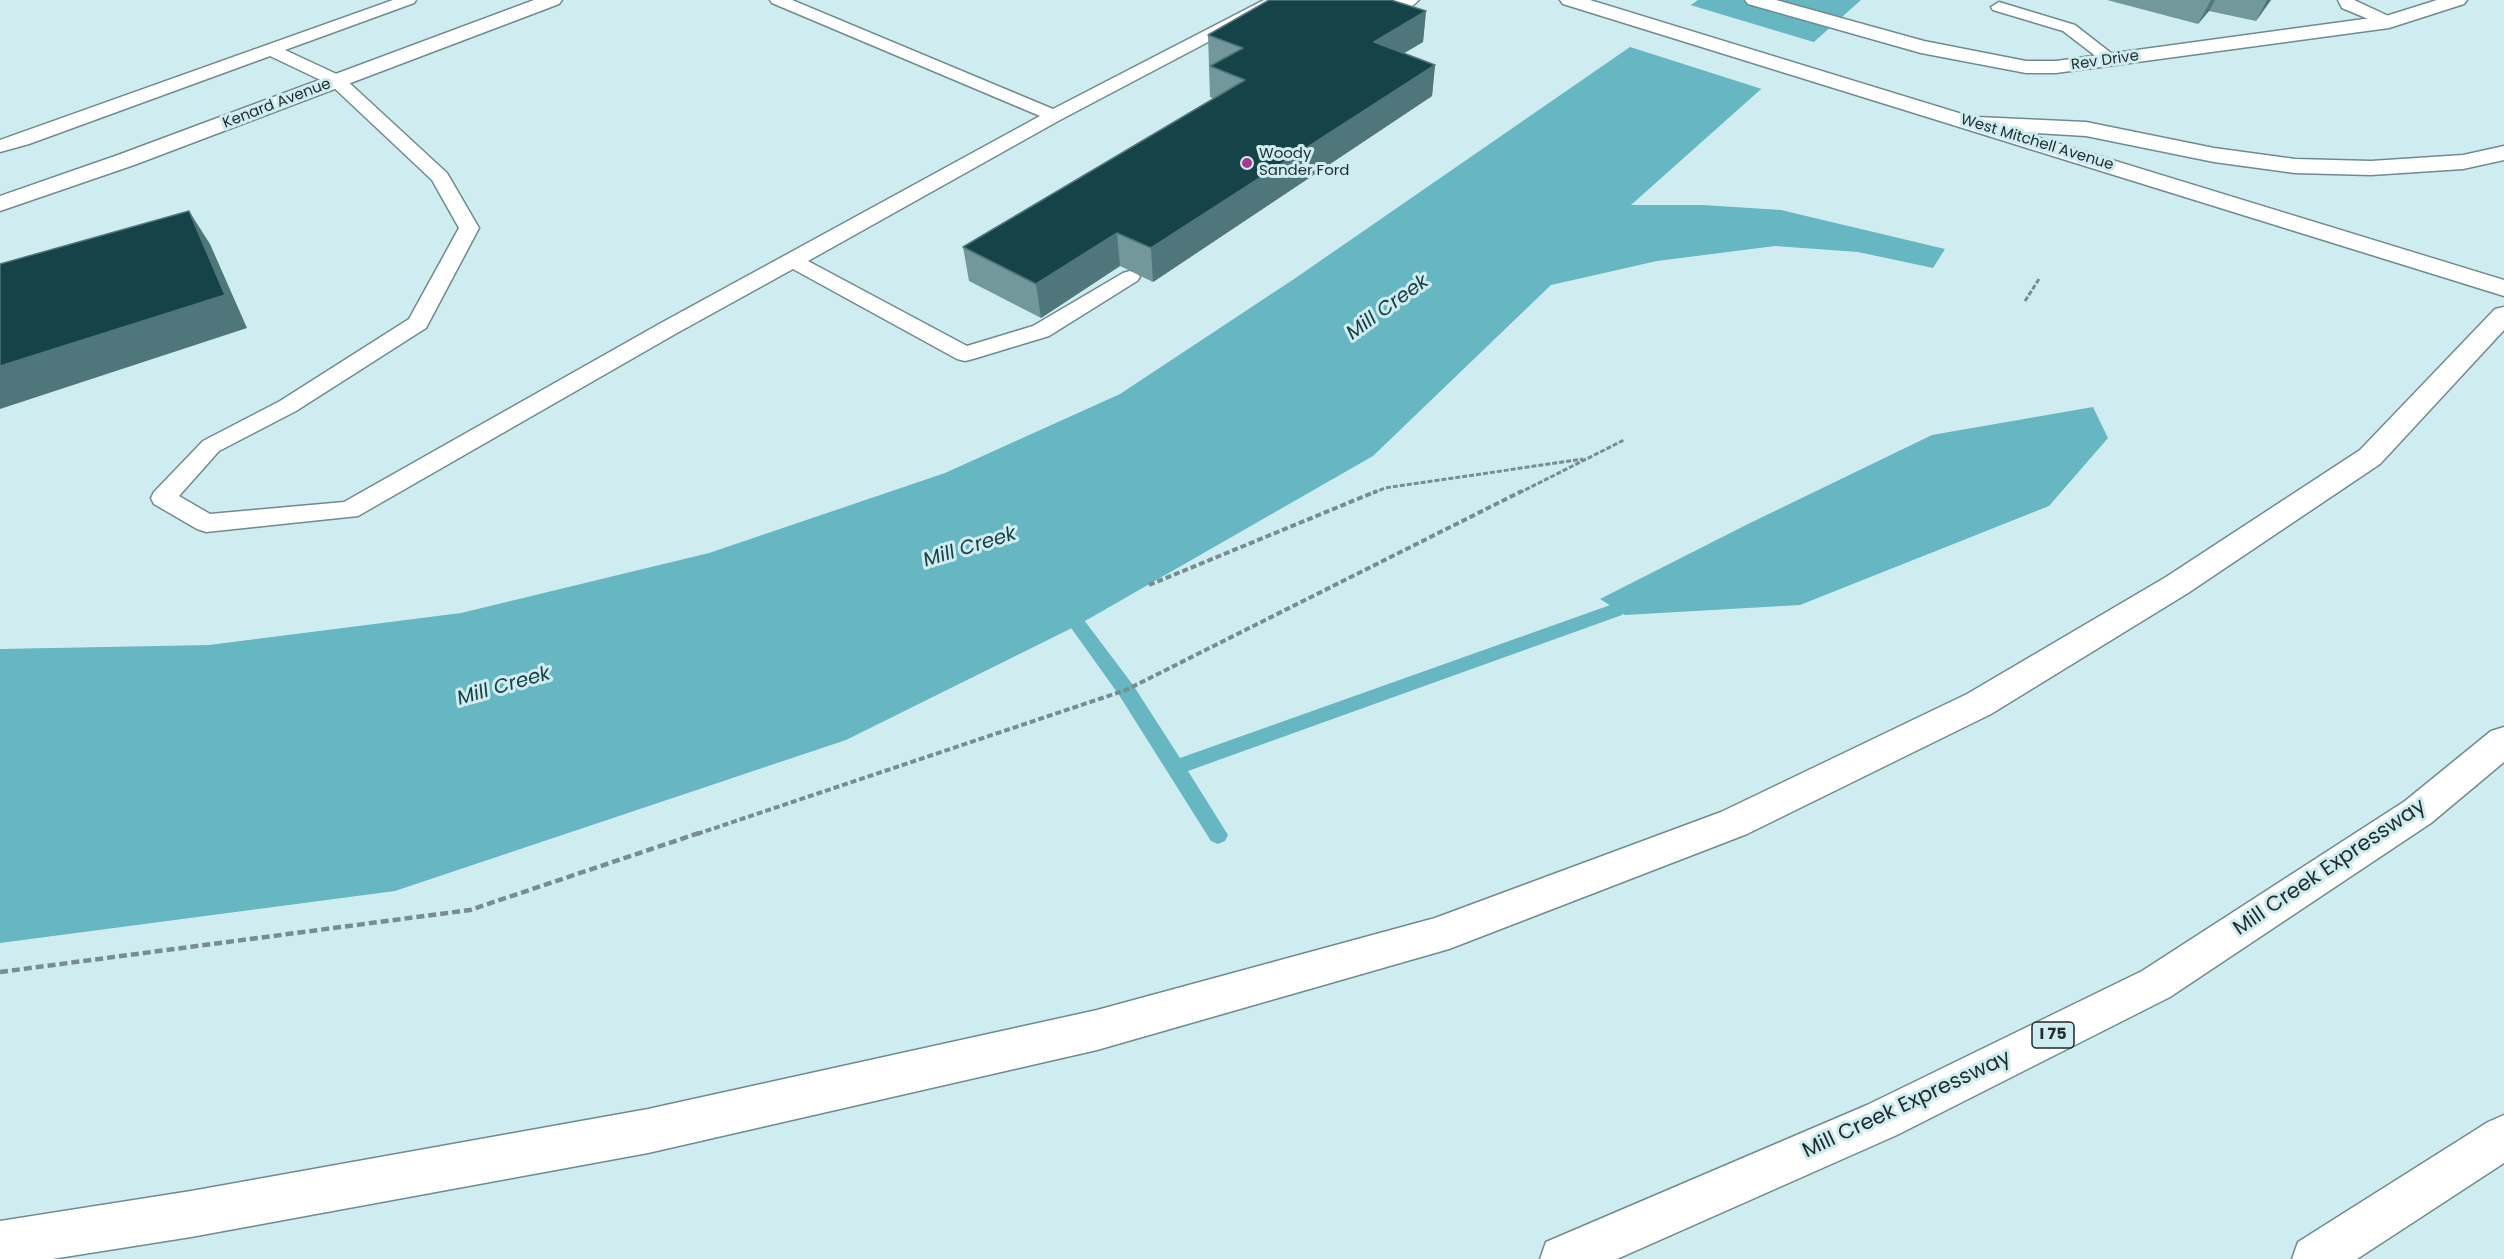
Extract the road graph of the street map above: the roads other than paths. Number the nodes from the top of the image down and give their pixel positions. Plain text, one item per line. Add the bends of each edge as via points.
1 (408, 0) edge
2 (552, 0) edge
3 (778, 0) edge
4 (1276, 0) edge
5 (1386, 0) edge
6 (1411, 0) edge
7 (1755, 0) edge
8 (2346, 0) edge
9 (2457, 0) edge
10 (1574, 1) edge
11 (1998, 7) dead end
12 (2389, 22) junction
13 (268, 49) junction
14 (2112, 60) junction
15 (337, 81) junction
16 (1054, 116) junction
17 (1977, 124) junction
18 (0, 146) edge
19 (2504, 153) edge
20 (0, 204) edge
21 (793, 261) junction
22 (1130, 277) edge
23 (2504, 288) edge
24 (2504, 315) edge
25 (2504, 741) edge
26 (2504, 1137) edge
27 (0, 1244) edge
28 (1563, 1259) edge
29 (2315, 1259) edge

1 - 13 lane
2 - 15 main road, Kenard Avenue
3 - 16 lane
4 - 16 lane
5 - 6 lane via 1404,5
7 - 14 main road, Rev Drive via 1921,47 2026,67
8 - 12 lane via 2348,6
9 - 12 main road, Rev Drive
10 - 17 main road, West Mitchell Avenue
11 - 14 lane via 2069,28
12 - 14 main road, Rev Drive
13 - 15 lane
13 - 18 lane
15 - 20 main road, Kenard Avenue
15 - 21 lane via 440,177 469,228 418,323 288,406 211,446 163,498 206,524 349,510
16 - 21 lane
17 - 19 main road via 2086,129 2214,155 2295,166 2371,168 2452,163
17 - 23 main road, West Mitchell Avenue
21 - 22 lane via 965,354 1041,331
24 - 27 main road via 2370,457 2177,585 1979,704 1734,823 1435,936 1096,1030 648,1131 192,1214
25 - 28 main road, Mill Creek Expressway / I 75 via 2418,812 2156,984 1882,1120
26 - 29 main road

